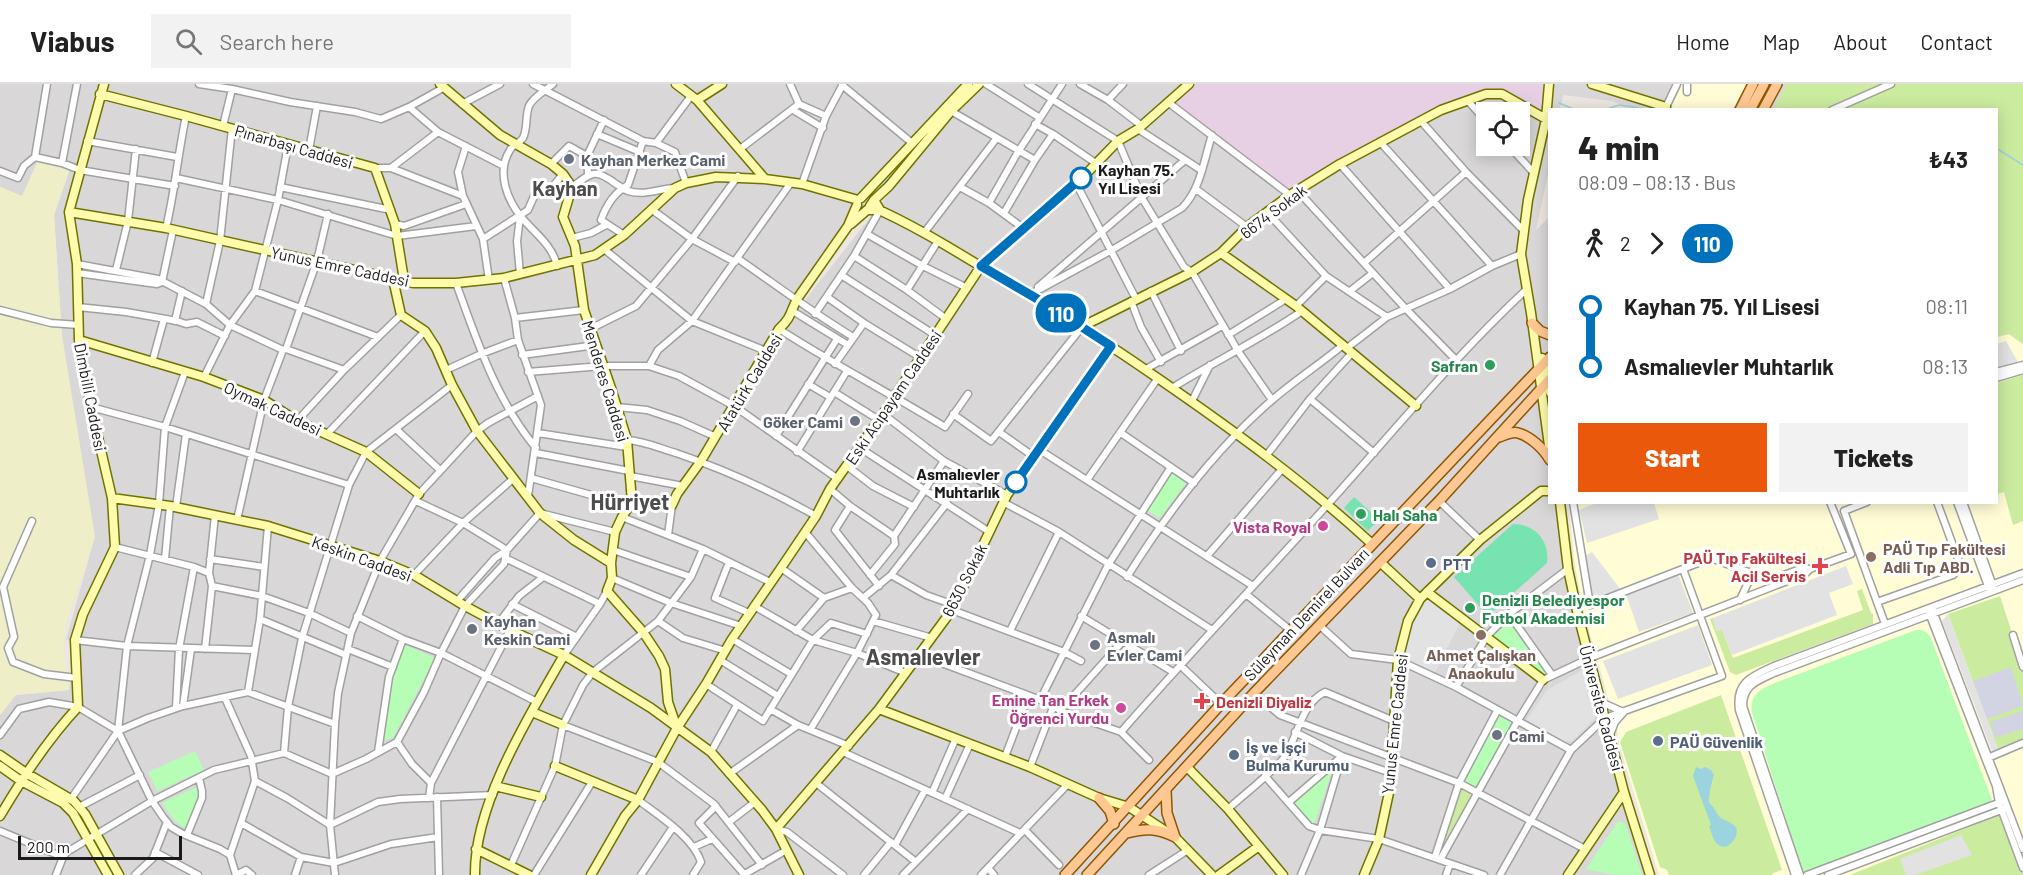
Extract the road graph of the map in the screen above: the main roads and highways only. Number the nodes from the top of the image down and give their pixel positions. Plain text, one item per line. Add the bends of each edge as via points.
1 (1753, 84) edge
2 (1764, 84) edge
3 (1777, 84) edge
4 (1741, 108) edge
5 (1751, 108) edge
6 (1764, 108) edge
7 (1532, 323) road end
8 (1548, 334) edge
9 (1542, 362) edge
10 (1547, 385) edge
11 (1492, 442) junction
12 (1548, 458) edge
13 (1166, 790) junction
14 (1099, 798) road end
15 (1114, 824) junction
16 (1127, 833) junction
17 (1090, 874) edge
18 (1065, 875) edge

1 - 4 main road
2 - 5 main road
3 - 6 main road
7 - 8 main road
9 - 15 main road, Süleyman Demirel Bulvarı via 1221,704
10 - 11 main road, Süleyman Demirel Bulvarı
11 - 12 main road via 1518,433
11 - 13 main road, Süleyman Demirel Bulvarı
13 - 16 main road, Süleyman Demirel Bulvarı
13 - 16 main road via 1167,813 1175,837 1161,830
14 - 15 main road via 1110,811
15 - 18 main road, Süleyman Demirel Bulvarı
16 - 17 main road, Süleyman Demirel Bulvarı

